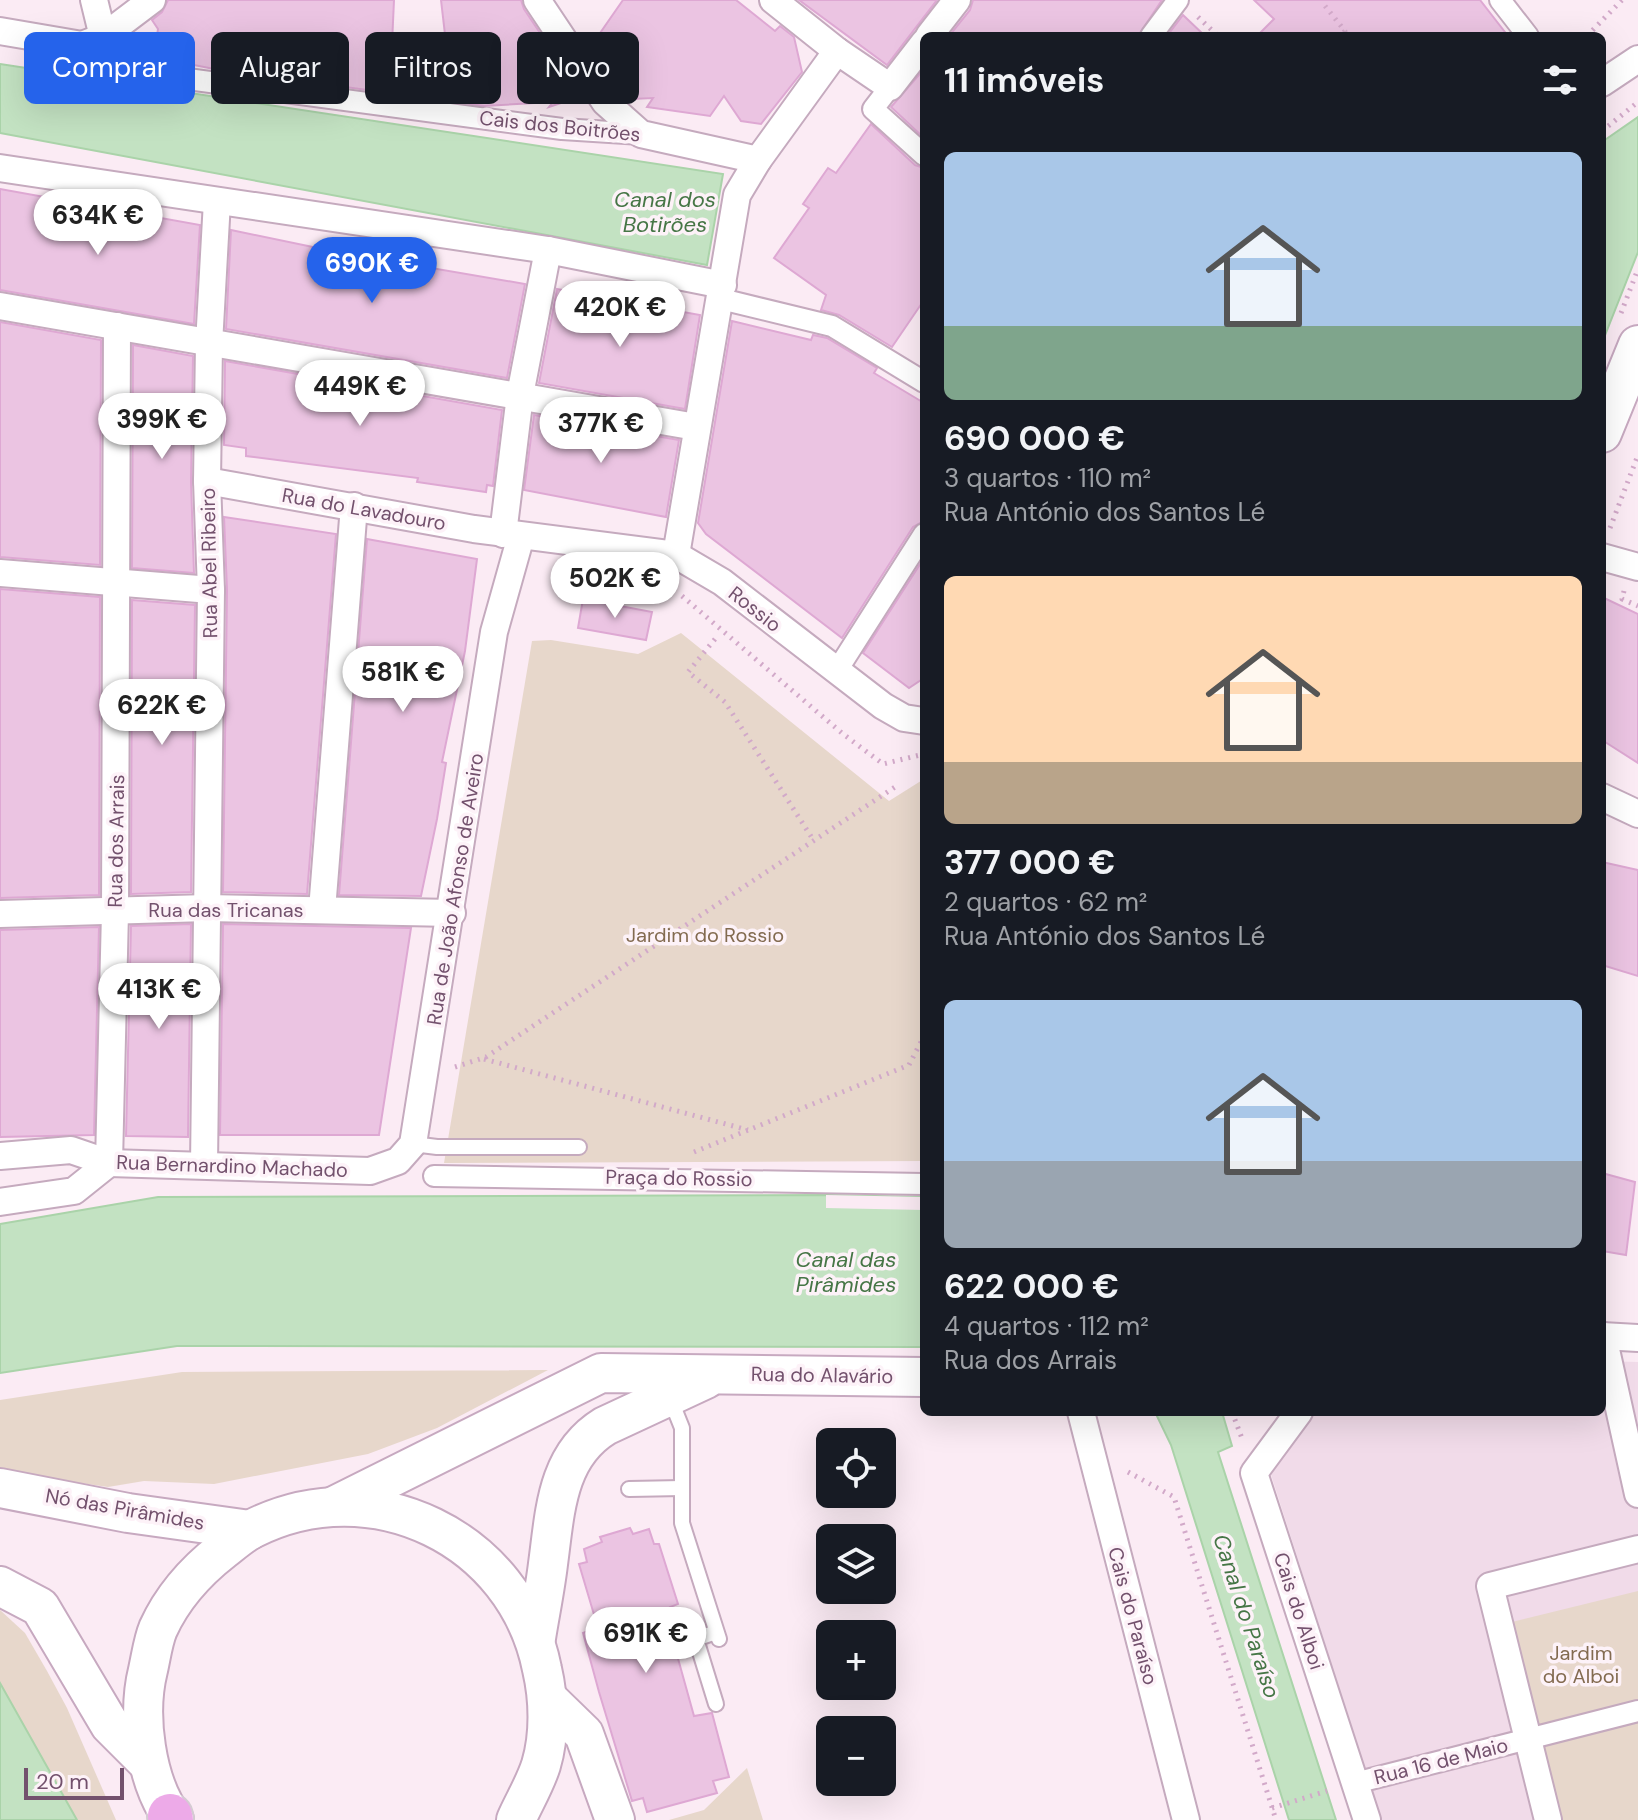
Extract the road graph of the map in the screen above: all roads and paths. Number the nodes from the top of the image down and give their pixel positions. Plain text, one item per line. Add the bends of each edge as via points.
1 (94, 0) edge
2 (152, 0) edge
3 (537, 0) edge
4 (773, 0) edge
5 (957, 0) edge
6 (1178, 0) edge
7 (1500, 0) edge
8 (1622, 0) edge
9 (1325, 6) dead end
10 (0, 31) edge
11 (102, 32) edge
12 (110, 32) edge
13 (932, 32) edge
14 (1154, 32) edge
15 (1344, 32) edge
16 (1525, 32) edge
17 (1591, 32) edge
18 (24, 35) edge
19 (920, 48) edge
20 (837, 51) junction
21 (1638, 59) edge
22 (195, 80) edge
23 (1606, 80) edge
24 (890, 87) junction
25 (1638, 102) edge
26 (1606, 128) edge
27 (641, 134) junction
28 (920, 151) edge
29 (758, 160) junction
30 (0, 168) edge
31 (217, 201) junction
32 (548, 250) junction
33 (722, 292) junction
34 (0, 306) edge
35 (117, 326) junction
36 (209, 344) junction
37 (1638, 345) edge
38 (920, 380) edge
39 (520, 395) junction
40 (1606, 423) edge
41 (696, 427) junction
42 (1638, 455) edge
43 (207, 481) junction
44 (354, 506) junction
45 (512, 535) junction
46 (920, 540) edge
47 (676, 555) junction
48 (1606, 558) edge
49 (1634, 566) edge
50 (0, 573) edge
51 (118, 581) junction
52 (211, 590) junction
53 (715, 639) dead end
54 (836, 672) junction
55 (920, 720) edge
56 (920, 755) edge
57 (895, 787) dead end
58 (1606, 799) edge
59 (1638, 814) edge
60 (814, 841) junction
61 (207, 908) junction
62 (322, 910) junction
63 (115, 912) junction
64 (452, 913) junction
65 (0, 914) edge
66 (920, 1044) edge
67 (483, 1058) junction
68 (452, 1068) dead end
69 (751, 1131) junction
70 (413, 1144) junction
71 (579, 1147) dead end
72 (0, 1156) edge
73 (109, 1163) junction
74 (204, 1165) junction
75 (434, 1176) dead end
76 (670, 1177) junction
77 (920, 1184) edge
78 (0, 1202) edge
79 (1606, 1336) edge
80 (1638, 1338) edge
81 (1606, 1354) edge
82 (720, 1373) junction
83 (920, 1377) edge
84 (660, 1400) junction
85 (1082, 1416) edge
86 (1296, 1416) edge
87 (1123, 1470) dead end
88 (0, 1488) edge
89 (682, 1488) junction
90 (629, 1489) dead end
91 (1638, 1494) edge
92 (334, 1506) junction
93 (250, 1530) junction
94 (1638, 1549) edge
95 (0, 1586) edge
96 (536, 1638) junction
97 (549, 1700) junction
98 (716, 1704) dead end
99 (1638, 1711) edge
100 (1528, 1739) junction
101 (148, 1763) junction
102 (1355, 1783) junction
103 (1329, 1791) dead end
104 (1272, 1808) junction
105 (172, 1819) edge
106 (516, 1820) edge
107 (615, 1820) edge
108 (1186, 1820) edge
109 (1276, 1820) edge
110 (1367, 1820) edge
111 (1548, 1820) edge

1 - 11 street
2 - 12 street
3 - 27 street via 605,102
4 - 20 street
5 - 13 street
6 - 14 street
7 - 16 street
8 - 17 path
9 - 15 path
10 - 18 street
19 - 24 street
20 - 24 street
20 - 29 street
21 - 23 street
22 - 27 street, Cais dos Boitrões via 562,129
24 - 28 street via 873,109
25 - 26 path
27 - 29 street, Cais dos Boitrões
29 - 33 street via 737,195
30 - 31 street
31 - 32 street
31 - 36 street, Rua Abel Ribeiro
32 - 33 street
32 - 39 street, Rua de João Afonso de Aveiro
33 - 38 street via 832,326
33 - 41 street
34 - 35 street
35 - 36 street
35 - 51 street, Rua dos Arrais
36 - 39 street
36 - 43 street, Rua Abel Ribeiro
37 - 40 main road
39 - 41 street
39 - 45 street, Rua de João Afonso de Aveiro
41 - 47 street
42 - 49 path via 1610,529 1634,542
43 - 44 street, Rua do Lavadouro
43 - 52 street, Rua Abel Ribeiro
44 - 45 street, Rua do Lavadouro
44 - 62 street
45 - 47 street, Rossio
45 - 64 street, Rua de João Afonso de Aveiro
46 - 54 street
47 - 54 street, Rossio via 722,582
47 - 56 path via 669,587 843,734 883,764
48 - 49 street
50 - 51 street
51 - 52 street
51 - 63 street, Rua dos Arrais
52 - 61 street, Rua Abel Ribeiro
53 - 60 path via 688,672 725,702
54 - 55 street, Rossio via 904,718
57 - 60 path
58 - 59 street
60 - 67 path
61 - 62 street, Rua das Tricanas
61 - 63 street, Rua das Tricanas
61 - 74 street, Rua Abel Ribeiro
62 - 64 street, Rua das Tricanas
63 - 65 street, Rua das Tricanas
63 - 73 street, Rua dos Arrais
64 - 70 street, Rua de João Afonso de Aveiro
66 - 69 path via 909,1065
67 - 68 path
67 - 69 path
69 - 76 path via 680,1158
70 - 71 lane
70 - 74 street, Rua Bernardino Machado via 398,1161 370,1171
72 - 73 street, Rua Bernardino Machado via 71,1150
73 - 74 street, Rua Bernardino Machado
73 - 78 street via 74,1191
75 - 76 street, Praça do Rossio
76 - 77 street, Praça do Rossio
79 - 80 street
81 - 91 street
82 - 83 main road, Rua do Alavário
82 - 84 main road
82 - 92 main road, Rua do Alavário via 601,1373
84 - 89 lane via 676,1413 682,1428
84 - 96 main road via 594,1433 567,1469 554,1510
85 - 108 street, Cais do Paraíso
86 - 102 street, Cais do Alboi via 1254,1473
87 - 104 path via 1174,1497
88 - 93 main road, Nó das Pirâmides
89 - 90 lane
89 - 98 lane via 682,1523 718,1636 696,1639
92 - 93 main road via 291,1513
92 - 96 main road via 398,1513 457,1539 504,1582
93 - 101 main road via 195,1572 158,1629 141,1695
94 - 100 street via 1490,1586
95 - 101 main road via 40,1607 110,1725
96 - 97 main road
97 - 106 main road via 541,1763
97 - 107 main road via 584,1734
99 - 100 street, Rua 16 de Maio
100 - 102 street, Rua 16 de Maio
100 - 111 street
101 - 105 main road
102 - 110 street, Cais do Alboi
103 - 104 path
104 - 109 path

